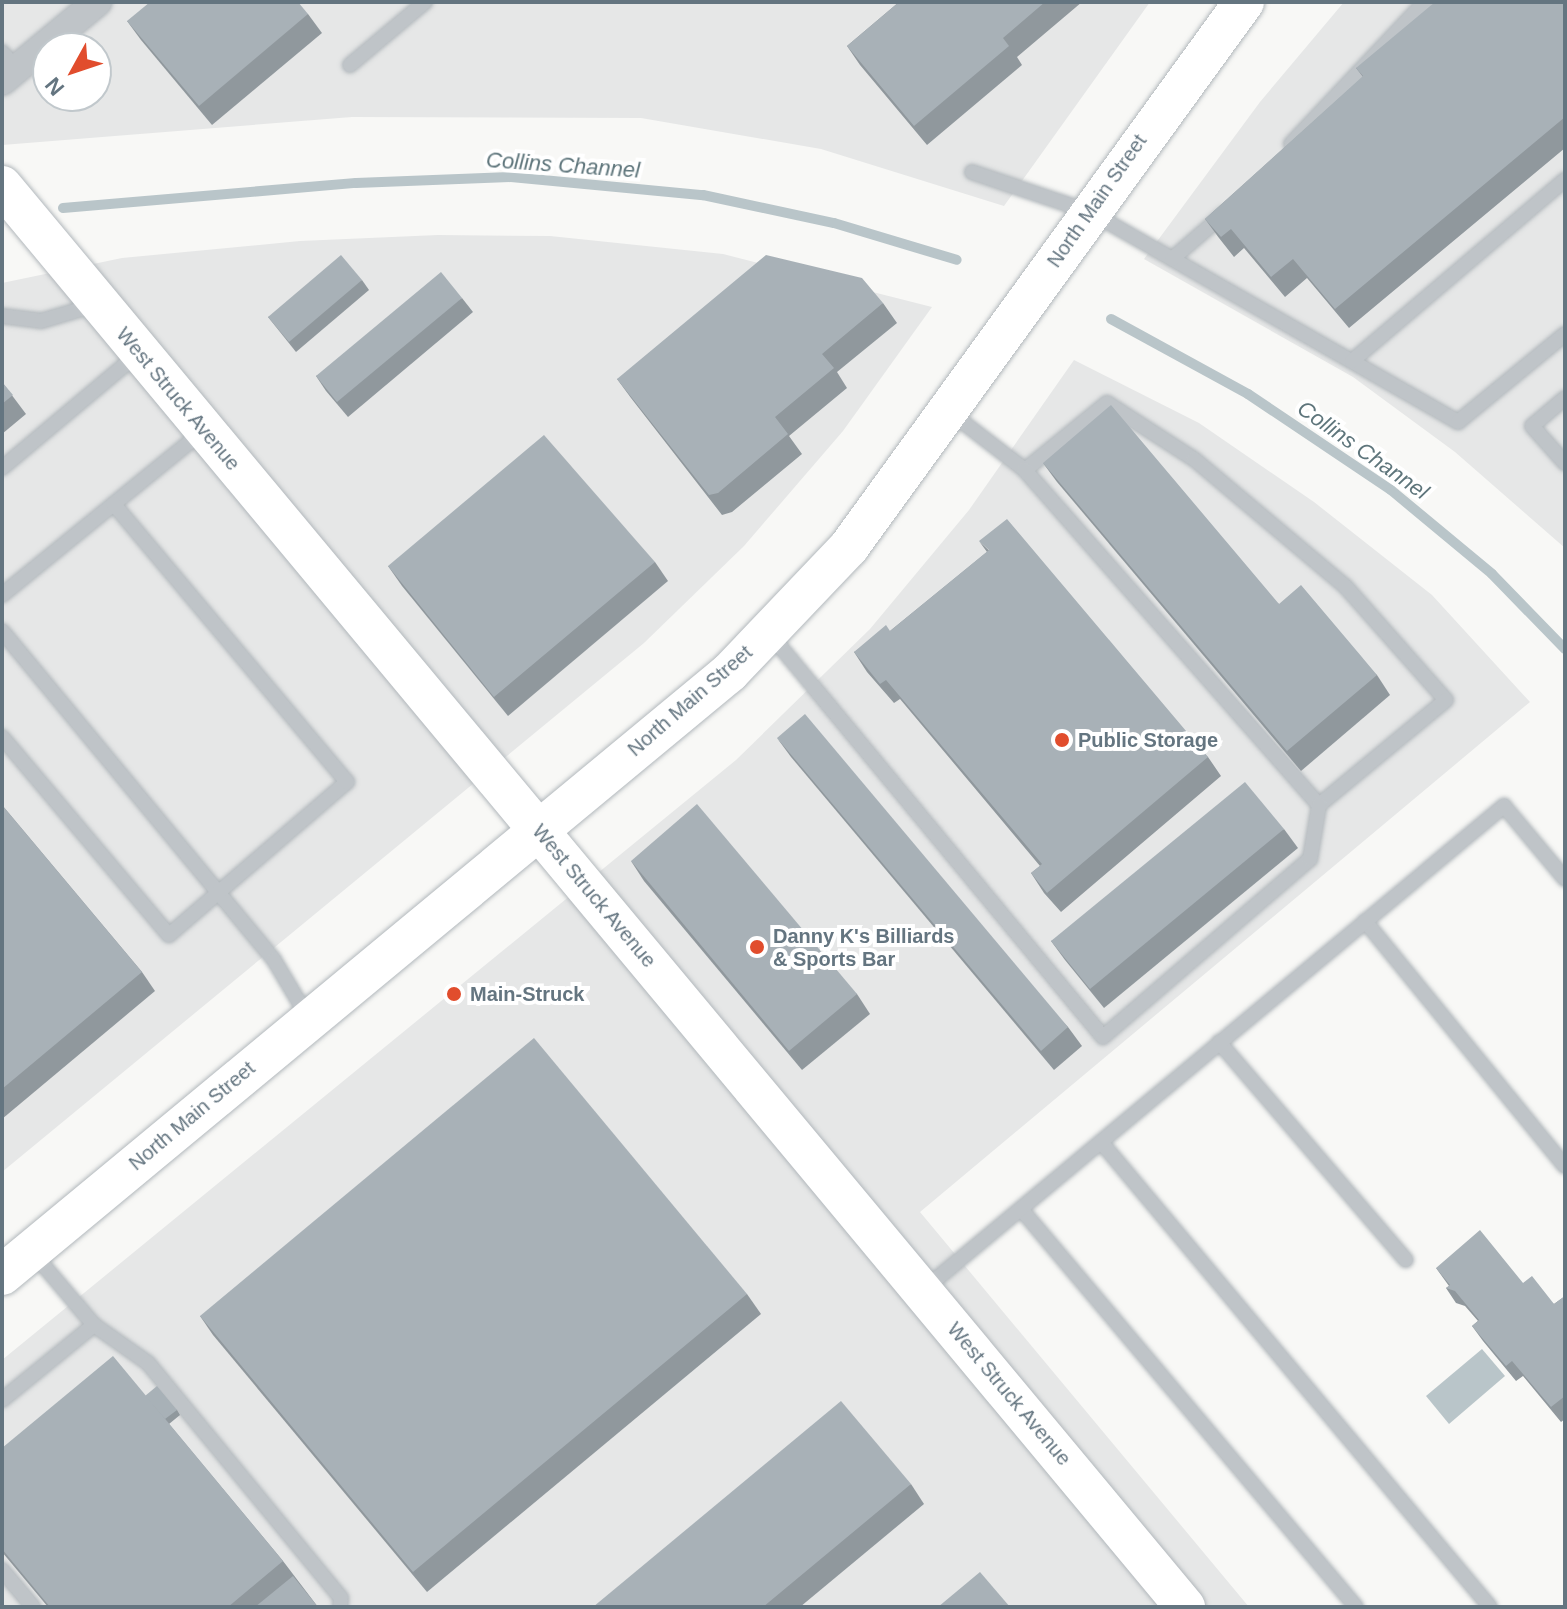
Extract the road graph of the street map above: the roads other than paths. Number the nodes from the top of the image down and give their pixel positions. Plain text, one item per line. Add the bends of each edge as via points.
1 (97, 2) edge
2 (425, 2) edge
3 (1244, 2) edge
4 (1425, 2) edge
5 (350, 65) dead end
6 (7, 67) edge
7 (1279, 158) edge
8 (972, 172) dead end
9 (1565, 180) edge
10 (2, 186) edge
11 (1240, 200) edge
12 (1090, 212) junction
13 (1172, 259) junction
14 (98, 304) junction
15 (2, 316) edge
16 (1565, 334) edge
17 (139, 353) junction
18 (1352, 361) junction
19 (1565, 398) edge
20 (948, 410) junction
21 (204, 430) junction
22 (1565, 463) edge
23 (2, 468) edge
24 (1025, 470) junction
25 (114, 504) junction
26 (2, 595) edge
27 (2, 631) edge
28 (768, 632) junction
29 (2, 737) edge
30 (1319, 805) junction
31 (538, 828) junction
32 (1565, 879) edge
33 (218, 892) junction
34 (1365, 921) junction
35 (309, 1019) junction
36 (1219, 1042) junction
37 (1101, 1142) junction
38 (1565, 1166) edge
39 (1021, 1209) junction
40 (1406, 1260) dead end
41 (16, 1262) edge
42 (922, 1291) junction
43 (94, 1325) junction
44 (2, 1400) edge
45 (2, 1570) edge
46 (33, 1607) edge
47 (340, 1607) edge
48 (1185, 1607) edge
49 (1356, 1607) edge
50 (1490, 1607) edge

1 - 6 street
2 - 5 lane
3 - 12 street, North Main Street
4 - 7 lane
8 - 12 lane
9 - 18 lane
10 - 14 street, West Struck Avenue
11 - 13 lane
12 - 13 lane
12 - 20 street, North Main Street
13 - 18 lane
14 - 15 lane via 41,321
14 - 17 street, West Struck Avenue
16 - 18 lane via 1458,422
17 - 21 street, West Struck Avenue
17 - 23 lane
19 - 22 lane via 1532,426
20 - 24 lane
20 - 28 street, North Main Street via 849,547
21 - 25 lane
21 - 31 street, West Struck Avenue
24 - 30 lane
24 - 30 lane via 1107,403 1194,459 1345,586 1446,700
25 - 26 lane
25 - 33 lane via 347,782
27 - 33 lane
28 - 30 lane via 1103,1037 1310,859
28 - 31 street, North Main Street via 730,672
29 - 33 lane via 169,935
31 - 35 street, North Main Street
31 - 42 street, West Struck Avenue
32 - 34 lane via 1504,806
33 - 35 lane via 274,960
34 - 36 lane
34 - 38 lane
35 - 41 street, North Main Street
36 - 37 lane
36 - 40 lane
37 - 39 lane
37 - 50 lane
39 - 42 lane
39 - 49 lane
41 - 43 lane
42 - 48 street, West Struck Avenue
43 - 44 lane
43 - 47 lane via 148,1363 341,1598
45 - 46 lane

